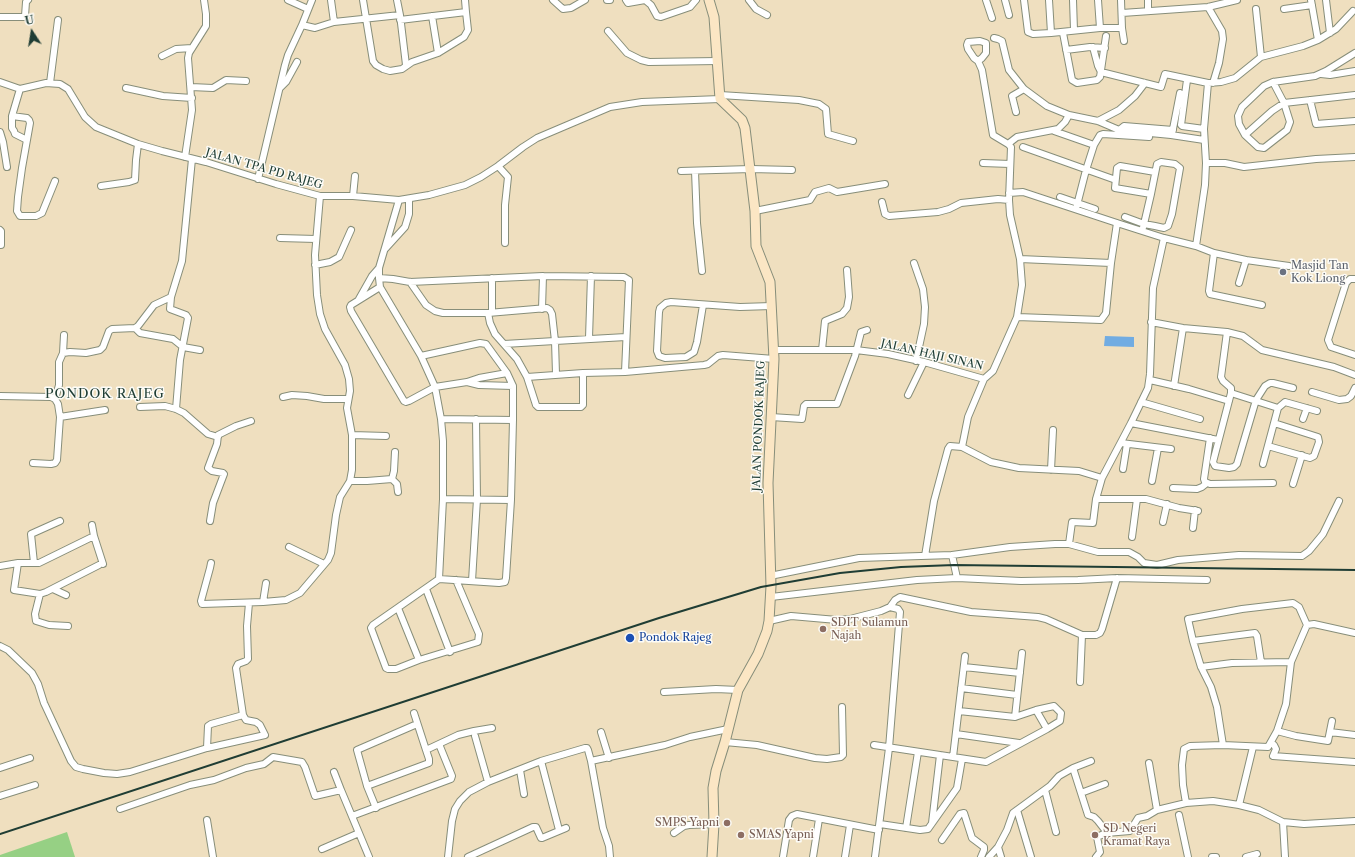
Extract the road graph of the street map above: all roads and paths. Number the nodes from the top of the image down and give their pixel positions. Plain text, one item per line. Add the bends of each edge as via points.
1 (28, 0) edge
2 (204, 0) edge
3 (288, 0) edge
4 (312, 0) edge
5 (331, 0) edge
6 (363, 0) edge
7 (397, 0) edge
8 (465, 0) edge
9 (553, 0) edge
10 (585, 0) edge
11 (607, 0) edge
12 (610, 0) edge
13 (626, 0) edge
14 (645, 0) edge
15 (696, 0) edge
16 (709, 0) edge
17 (749, 0) edge
18 (986, 0) edge
19 (1005, 0) edge
20 (1024, 0) edge
21 (1049, 0) edge
22 (1073, 0) edge
23 (1098, 0) edge
24 (1121, 0) edge
25 (1148, 0) edge
26 (1237, 0) edge
27 (1326, 0) edge
28 (1223, 2) edge
29 (1312, 2) edge
30 (1208, 7) junction
31 (308, 9) junction
32 (1284, 9) dead end
33 (1148, 10) junction
34 (1256, 10) dead end
35 (1353, 11) dead end
36 (466, 12) junction
37 (1122, 12) junction
38 (767, 15) dead end
39 (1008, 15) dead end
40 (432, 16) junction
41 (400, 17) junction
42 (0, 18) edge
43 (366, 18) junction
44 (992, 18) dead end
45 (58, 20) dead end
46 (334, 22) junction
47 (302, 25) junction
48 (1100, 28) junction
49 (1122, 28) junction
50 (1074, 30) junction
51 (608, 31) dead end
52 (1051, 33) junction
53 (1062, 33) dead end
54 (1330, 33) junction
55 (1106, 36) dead end
56 (994, 38) dead end
57 (1318, 40) junction
58 (1124, 41) dead end
59 (1093, 47) junction
60 (192, 48) junction
61 (1105, 48) junction
62 (1066, 50) junction
63 (1355, 53) edge
64 (438, 54) junction
65 (162, 56) dead end
66 (1261, 57) junction
67 (718, 61) junction
68 (978, 61) dead end
69 (297, 62) dead end
70 (406, 65) junction
71 (1355, 70) edge
72 (1101, 72) junction
73 (1321, 74) junction
74 (1187, 80) junction
75 (246, 81) dead end
76 (0, 82) edge
77 (1273, 82) junction
78 (50, 83) junction
79 (1144, 83) junction
80 (1211, 83) junction
81 (191, 87) junction
82 (126, 88) dead end
83 (280, 88) junction
84 (20, 89) junction
85 (1024, 89) junction
86 (1180, 93) dead end
87 (1355, 95) edge
88 (720, 97) junction
89 (192, 98) junction
90 (1310, 100) junction
91 (1284, 103) junction
92 (1016, 112) dead end
93 (1069, 115) junction
94 (12, 116) junction
95 (1098, 121) junction
96 (1355, 121) edge
97 (1204, 129) junction
98 (1054, 131) dead end
99 (0, 132) edge
100 (1172, 133) junction
101 (1245, 135) junction
102 (1149, 138) dead end
103 (26, 140) junction
104 (853, 140) dead end
105 (1204, 140) junction
106 (138, 144) junction
107 (1008, 144) junction
108 (1094, 145) junction
109 (1023, 146) dead end
110 (185, 157) junction
111 (1355, 157) edge
112 (192, 159) junction
113 (983, 163) dead end
114 (1206, 163) junction
115 (1010, 164) junction
116 (498, 166) junction
117 (7, 167) dead end
118 (751, 169) junction
119 (792, 170) dead end
120 (1086, 170) junction
121 (695, 171) junction
122 (682, 172) dead end
123 (1155, 172) junction
124 (355, 176) dead end
125 (258, 178) junction
126 (1113, 179) dead end
127 (55, 181) dead end
128 (885, 184) dead end
129 (100, 186) dead end
130 (1009, 193) junction
131 (1151, 194) junction
132 (320, 196) junction
133 (353, 196) junction
134 (1060, 197) dead end
135 (409, 199) junction
136 (399, 200) junction
137 (1009, 200) junction
138 (882, 202) dead end
139 (1077, 206) junction
140 (1095, 209) dead end
141 (755, 211) junction
142 (1125, 218) dead end
143 (1117, 224) junction
144 (1144, 224) junction
145 (0, 230) edge
146 (351, 230) dead end
147 (1142, 231) junction
148 (280, 238) dead end
149 (1164, 238) junction
150 (316, 239) junction
151 (505, 243) dead end
152 (1, 245) dead end
153 (1196, 246) junction
154 (384, 250) junction
155 (1214, 253) junction
156 (1020, 259) junction
157 (1246, 260) junction
158 (914, 263) dead end
159 (1111, 263) junction
160 (315, 266) junction
161 (1289, 266) dead end
162 (379, 268) junction
163 (847, 270) dead end
164 (702, 271) dead end
165 (542, 276) junction
166 (591, 276) junction
167 (379, 278) junction
168 (492, 278) junction
169 (1355, 279) edge
170 (410, 282) junction
171 (1239, 283) dead end
172 (380, 287) junction
173 (171, 297) junction
174 (358, 301) junction
175 (703, 305) junction
176 (1262, 305) dead end
177 (772, 306) junction
178 (542, 309) junction
179 (490, 312) junction
180 (1017, 317) junction
181 (1151, 322) junction
182 (135, 328) junction
183 (1183, 328) junction
184 (867, 330) dead end
185 (1227, 332) junction
186 (64, 335) dead end
187 (626, 337) junction
188 (589, 338) junction
189 (555, 341) junction
190 (504, 344) junction
191 (183, 346) junction
192 (200, 350) dead end
193 (822, 350) junction
194 (856, 350) junction
195 (63, 353) junction
196 (774, 354) junction
197 (1355, 355) edge
198 (421, 356) junction
199 (916, 361) junction
200 (924, 362) junction
201 (625, 372) junction
202 (507, 373) junction
203 (583, 373) junction
204 (556, 374) junction
205 (1355, 375) edge
206 (527, 377) junction
207 (984, 379) junction
208 (1150, 380) junction
209 (467, 382) junction
210 (513, 386) junction
211 (1174, 386) junction
212 (435, 387) junction
213 (1293, 388) dead end
214 (1355, 388) edge
215 (1312, 392) dead end
216 (1231, 393) junction
217 (908, 395) dead end
218 (0, 396) edge
219 (283, 397) dead end
220 (55, 399) junction
221 (348, 400) junction
222 (1256, 400) junction
223 (1229, 401) junction
224 (1142, 402) junction
225 (140, 407) dead end
226 (1278, 408) junction
227 (1307, 408) junction
228 (105, 410) dead end
229 (176, 410) junction
230 (1317, 411) dead end
231 (60, 417) junction
232 (772, 417) junction
233 (441, 419) junction
234 (476, 419) junction
235 (1200, 419) dead end
236 (1303, 419) dead end
237 (513, 420) junction
238 (251, 421) dead end
239 (1131, 423) junction
240 (1274, 423) junction
241 (1053, 430) dead end
242 (352, 435) junction
243 (386, 436) dead end
244 (218, 437) junction
245 (1210, 438) junction
246 (1218, 440) junction
247 (1124, 444) junction
248 (1268, 446) junction
249 (962, 447) junction
250 (1158, 448) junction
251 (1171, 449) dead end
252 (395, 452) dead end
253 (1302, 455) junction
254 (33, 464) dead end
255 (1263, 464) dead end
256 (1122, 469) dead end
257 (1051, 470) junction
258 (1102, 478) junction
259 (392, 479) junction
260 (350, 481) junction
261 (1152, 481) dead end
262 (1273, 482) dead end
263 (1207, 483) junction
264 (1293, 484) dead end
265 (1173, 488) dead end
266 (398, 492) dead end
267 (1096, 498) junction
268 (443, 499) junction
269 (477, 499) junction
270 (1137, 499) junction
271 (511, 500) junction
272 (1339, 501) dead end
273 (1167, 504) junction
274 (60, 520) dead end
275 (210, 521) dead end
276 (1164, 522) dead end
277 (92, 525) dead end
278 (1193, 528) dead end
279 (94, 536) junction
280 (1132, 537) dead end
281 (1069, 544) junction
282 (289, 547) dead end
283 (952, 555) junction
284 (925, 556) junction
285 (18, 563) junction
286 (34, 563) junction
287 (210, 563) dead end
288 (324, 564) junction
289 (0, 566) edge
290 (770, 576) junction
291 (957, 578) junction
292 (1117, 578) junction
293 (439, 579) junction
294 (456, 580) junction
295 (1207, 580) dead end
296 (472, 581) junction
297 (266, 583) dead end
298 (53, 589) junction
299 (426, 589) junction
300 (40, 594) junction
301 (66, 596) dead end
302 (771, 596) junction
303 (263, 602) junction
304 (249, 604) junction
305 (890, 607) junction
306 (398, 608) junction
307 (769, 621) junction
308 (1307, 625) junction
309 (68, 626) dead end
310 (1355, 633) edge
311 (1082, 635) junction
312 (1193, 641) junction
313 (0, 646) edge
314 (450, 652) junction
315 (1022, 653) dead end
316 (965, 656) dead end
317 (1282, 658) dead end
318 (419, 660) junction
319 (1292, 660) junction
320 (1260, 662) junction
321 (1201, 666) junction
322 (964, 667) junction
323 (1020, 673) junction
324 (1080, 682) dead end
325 (961, 688) junction
326 (738, 690) junction
327 (664, 692) dead end
328 (1018, 696) junction
329 (842, 706) dead end
330 (1036, 710) junction
331 (959, 711) junction
332 (414, 713) dead end
333 (243, 715) junction
334 (1015, 717) junction
335 (1332, 721) dead end
336 (417, 724) junction
337 (492, 728) dead end
338 (728, 729) junction
339 (1047, 729) junction
340 (1277, 731) junction
341 (601, 732) dead end
342 (1330, 732) junction
343 (956, 734) junction
344 (1355, 735) edge
345 (475, 736) dead end
346 (725, 742) junction
347 (1019, 743) junction
348 (1271, 743) junction
349 (439, 744) junction
350 (874, 745) dead end
351 (1223, 745) junction
352 (1252, 746) junction
353 (207, 748) junction
354 (889, 748) junction
355 (426, 750) junction
356 (918, 752) junction
357 (940, 755) junction
358 (953, 757) junction
359 (30, 758) dead end
360 (609, 758) junction
361 (962, 759) junction
362 (541, 761) junction
363 (591, 761) junction
364 (1091, 761) dead end
365 (1355, 762) edge
366 (1148, 763) dead end
367 (0, 768) edge
368 (1073, 768) junction
369 (520, 770) junction
370 (334, 772) dead end
371 (488, 782) junction
372 (1105, 784) dead end
373 (35, 785) dead end
374 (367, 786) junction
375 (341, 790) junction
376 (1045, 790) junction
377 (1080, 793) junction
378 (524, 794) dead end
379 (0, 796) edge
380 (1186, 803) junction
381 (1239, 805) junction
382 (376, 808) junction
383 (120, 809) dead end
384 (1017, 810) junction
385 (1157, 810) junction
386 (1179, 815) dead end
387 (352, 816) junction
388 (819, 819) junction
389 (207, 820) dead end
390 (1283, 822) junction
391 (1355, 822) edge
392 (714, 824) junction
393 (931, 825) junction
394 (850, 826) junction
395 (879, 827) junction
396 (566, 828) dead end
397 (906, 828) junction
398 (559, 830) junction
399 (1056, 832) dead end
400 (359, 833) junction
401 (674, 833) dead end
402 (1106, 833) junction
403 (942, 840) dead end
404 (998, 847) junction
405 (322, 849) dead end
406 (1257, 854) dead end
407 (213, 857) edge
408 (369, 857) edge
409 (448, 857) edge
410 (468, 857) edge
411 (610, 857) edge
412 (714, 857) edge
413 (784, 857) edge
414 (813, 857) edge
415 (845, 857) edge
416 (874, 857) edge
417 (981, 857) edge
418 (989, 857) edge
419 (1001, 857) edge
420 (1030, 857) edge
421 (1096, 857) edge
422 (1188, 857) edge
423 (1212, 857) edge
424 (1216, 857) edge
425 (1246, 857) edge
426 (1285, 857) edge

1 - 42 street via 24,17
2 - 60 street via 206,18 203,32
3 - 31 street
4 - 31 street
5 - 46 street
6 - 43 street
7 - 41 street
8 - 36 street
9 - 10 street via 563,9 571,8
11 - 12 street
13 - 14 street via 628,3
14 - 15 street via 660,17 690,6
16 - 67 main road via 714,17
17 - 38 street via 756,9
18 - 44 street
19 - 39 street
20 - 52 street via 1028,32
21 - 52 street
22 - 50 street
23 - 48 street
24 - 37 street
25 - 33 street
26 - 28 street
27 - 54 street
28 - 30 street
29 - 32 street
29 - 57 street
30 - 33 street
30 - 80 street via 1222,31 1223,40 1219,63
31 - 47 street
33 - 37 street
34 - 66 street
35 - 54 street via 1343,24
36 - 40 street
36 - 64 street via 467,34
37 - 49 street
40 - 41 street
40 - 64 street
41 - 43 street
41 - 70 street
43 - 46 street
43 - 70 street via 371,56 376,65 390,71 402,69
45 - 78 street
46 - 47 street via 315,28
47 - 83 street via 288,55
48 - 49 street
48 - 50 street
49 - 58 street
50 - 52 street
51 - 67 street via 627,53 640,60
53 - 62 street
54 - 57 street
55 - 61 street
56 - 85 street via 1002,41 1009,70
57 - 66 street
59 - 61 street
59 - 62 street
59 - 72 street
60 - 65 street via 176,49
60 - 81 street via 188,58
61 - 72 street
62 - 72 street via 1072,80 1076,83 1097,80
63 - 73 street
64 - 70 street
66 - 80 street via 1235,78
67 - 88 main road
68 - 107 street via 982,70 993,136
69 - 83 street
71 - 73 street via 1330,75
72 - 79 street
73 - 77 street
74 - 79 street via 1165,74 1161,88
74 - 80 street
74 - 97 street via 1181,125
75 - 81 street via 228,79 213,88
76 - 84 street
77 - 91 street
77 - 101 street via 1264,86 1242,107 1238,116
78 - 84 street, JALAN TPA PD RAJEG
78 - 106 street, JALAN TPA PD RAJEG via 60,84 68,89 85,118 96,127
79 - 95 street via 1135,96 1119,110
80 - 97 street
81 - 89 street
82 - 89 street via 163,96
83 - 125 street
84 - 94 street
85 - 92 street via 1012,96
85 - 93 street via 1047,106
86 - 100 street
87 - 90 street
88 - 104 street, JALAN TPA PD RAJEG via 799,100 819,104 826,109 828,134
88 - 116 street, JALAN TPA PD RAJEG via 642,102 610,107 537,138
88 - 118 main road, JALAN PONDOK RAJEG via 742,120
89 - 110 street
90 - 91 street
90 - 96 street via 1316,124
91 - 101 street
91 - 101 street via 1290,122 1287,130 1264,148 1258,147
93 - 95 street
93 - 107 street via 1058,129 1018,137
94 - 103 street via 15,134
94 - 103 street via 29,120
95 - 100 street via 1119,130
97 - 105 street
98 - 108 street
99 - 117 street
100 - 105 street
102 - 108 street via 1103,134
103 - 127 street via 18,197 20,216 36,216 42,213
105 - 114 street
106 - 110 street, JALAN TPA PD RAJEG
106 - 129 street via 135,180
107 - 115 street, JALAN HAJI SINAN via 1011,147
108 - 120 street
109 - 120 street
110 - 112 street, JALAN TPA PD RAJEG
111 - 114 street via 1244,167
112 - 125 street, JALAN TPA PD RAJEG
112 - 173 street via 182,261
113 - 115 street
114 - 153 street
115 - 130 street, JALAN HAJI SINAN
116 - 135 street, JALAN TPA PD RAJEG via 465,185
116 - 151 street via 508,177
118 - 119 street
118 - 121 street
118 - 141 main road, JALAN PONDOK RAJEG
120 - 126 street
120 - 139 street
121 - 122 street
121 - 164 street
123 - 131 street
123 - 131 street via 1120,166 1117,168 1115,188
123 - 144 street via 1157,164 1161,162 1175,164 1180,168 1172,214 1168,226 1164,228
124 - 133 street
125 - 132 street, JALAN TPA PD RAJEG
128 - 141 street via 837,192 829,188 815,192 810,200
130 - 137 street, JALAN HAJI SINAN
130 - 139 street via 1023,192
131 - 144 street
132 - 133 street, JALAN TPA PD RAJEG
132 - 150 street
133 - 136 street, JALAN TPA PD RAJEG
134 - 139 street
135 - 136 street, JALAN TPA PD RAJEG
135 - 154 street via 409,214 405,226
136 - 154 street
137 - 138 street via 961,203 938,212 889,216 885,214
137 - 156 street, JALAN HAJI SINAN
139 - 140 street
139 - 143 street
141 - 177 main road, JALAN PONDOK RAJEG via 756,246 770,282
142 - 144 street
143 - 147 street
143 - 159 street
144 - 147 street
145 - 152 street
146 - 160 street via 339,257
147 - 149 street
148 - 150 street
149 - 153 street
149 - 181 street via 1153,288
150 - 160 street
153 - 155 street
154 - 162 street
155 - 157 street
155 - 176 street via 1208,291 1210,294
156 - 159 street
156 - 180 street, JALAN HAJI SINAN via 1022,285
157 - 161 street
157 - 171 street
158 - 199 street via 923,289 925,307
159 - 180 street via 1106,313 1100,320
160 - 221 street via 320,314 325,329 345,365 350,385
162 - 167 street
162 - 174 street
163 - 193 street via 850,297 847,308 842,314 825,321
165 - 166 street
165 - 168 street
165 - 178 street
166 - 187 street via 624,276 628,280
166 - 188 street
167 - 170 street
167 - 172 street
168 - 170 street
168 - 179 street
169 - 197 street via 1350,279 1346,283 1328,340 1330,347
170 - 179 street via 426,305 435,311
172 - 174 street
172 - 198 street
173 - 182 street via 154,305
173 - 191 street via 170,309 188,318
174 - 212 street via 352,305 351,311 404,401 409,401
175 - 175 street via 694,352 686,357 659,356 659,312 662,305 671,302
175 - 177 street
177 - 196 main road, JALAN PONDOK RAJEG
178 - 179 street
178 - 189 street via 547,308 552,314
179 - 190 street via 490,323
180 - 207 street, JALAN HAJI SINAN via 993,371
181 - 183 street
181 - 208 street
182 - 191 street via 142,334 173,339
182 - 195 street via 112,329 103,347 97,352
183 - 185 street
183 - 211 street
184 - 194 street via 861,332
185 - 205 street via 1246,337 1262,350 1334,367
185 - 216 street via 1221,377 1232,388
186 - 195 street
187 - 188 street
187 - 201 street
188 - 189 street
189 - 190 street
189 - 204 street
190 - 206 street via 517,359
191 - 192 street
191 - 229 street
193 - 194 street, JALAN HAJI SINAN
193 - 196 street, JALAN HAJI SINAN
194 - 199 street, JALAN HAJI SINAN
194 - 232 street via 837,404 806,404 802,419
195 - 220 street via 59,362 58,392
196 - 201 street, JALAN HAJI SINAN via 723,355 704,365
196 - 232 main road, JALAN PONDOK RAJEG
198 - 202 street via 483,343 488,346
198 - 212 street
199 - 200 street, JALAN HAJI SINAN
200 - 207 street, JALAN HAJI SINAN
200 - 217 street
201 - 203 street, JALAN HAJI SINAN
202 - 209 street
202 - 210 street
203 - 204 street, JALAN HAJI SINAN
203 - 206 street via 581,407 538,407
204 - 206 street, JALAN HAJI SINAN
207 - 249 street via 968,417
208 - 211 street
208 - 224 street
209 - 210 street
209 - 212 street
210 - 237 street
211 - 223 street
212 - 233 street
213 - 222 street via 1270,383
214 - 215 street via 1347,399 1339,400
216 - 222 street
216 - 223 street
218 - 220 street via 44,396
219 - 221 street via 292,395
220 - 231 street via 60,409
221 - 242 street
222 - 226 street
222 - 246 street via 1234,467 1214,465
223 - 246 street
224 - 235 street
224 - 239 street
225 - 229 street via 165,406
226 - 227 street via 1285,402
226 - 240 street
227 - 230 street
227 - 236 street
228 - 231 street
229 - 244 street via 184,413 208,434
231 - 254 street via 57,460 51,464
232 - 290 main road, JALAN PONDOK RAJEG via 768,483
233 - 234 street
233 - 268 street
234 - 237 street
234 - 269 street
237 - 271 street
238 - 244 street via 220,433
239 - 245 street
239 - 247 street
240 - 248 street
240 - 253 street via 1318,437 1319,442 1314,456 1310,458
241 - 257 street
242 - 243 street
242 - 260 street
244 - 275 street via 218,444 208,468 224,474 213,503
245 - 246 street
245 - 263 street via 1204,479
247 - 250 street
247 - 256 street
247 - 258 street
248 - 253 street
248 - 255 street
249 - 257 street via 991,462 1019,468
249 - 284 street via 950,446 948,449 934,501
250 - 251 street
250 - 261 street
252 - 259 street
253 - 264 street
257 - 258 street via 1079,471
258 - 267 street
259 - 260 street
259 - 266 street via 397,484
260 - 288 street via 340,497 333,546
262 - 263 street
263 - 265 street via 1197,489
267 - 270 street
267 - 281 street via 1093,523 1072,522
268 - 269 street
268 - 293 street
269 - 271 street
269 - 296 street
270 - 273 street
270 - 280 street
271 - 296 street via 505,582
272 - 281 street via 1323,534 1309,552 1302,556 1239,555 1178,560 1157,565 1144,564 1138,556 1129,552 1098,552
273 - 276 street
273 - 278 street via 1196,510
274 - 286 street via 31,534
277 - 279 street
279 - 286 street via 39,563
279 - 298 street via 101,565
281 - 283 street via 1010,547
282 - 288 street
283 - 284 street
283 - 291 street
284 - 290 street via 859,558
285 - 286 street
285 - 289 street
285 - 300 street via 14,590
287 - 304 street via 202,604
288 - 303 street via 300,592 286,600
290 - 302 main road, JALAN PONDOK RAJEG
291 - 292 street
291 - 302 street
292 - 295 street
292 - 311 street via 1100,633 1092,636
293 - 294 street
293 - 299 street
294 - 296 street
294 - 314 street via 479,638 476,643
297 - 303 street
298 - 300 street
298 - 301 street
299 - 306 street
299 - 314 street
300 - 309 street via 35,614 36,621 48,625
302 - 307 main road, JALAN PONDOK RAJEG
303 - 304 street
304 - 333 street via 248,659 236,668
305 - 307 street via 850,619 791,616
305 - 311 street via 900,597 971,612 1046,618
305 - 354 street via 900,612
306 - 318 street
306 - 318 street via 371,628 386,668 390,670
307 - 326 main road, JALAN PONDOK RAJEG via 758,654
308 - 310 street via 1314,624
308 - 312 street via 1299,607 1293,603 1242,609 1189,618
308 - 319 street
311 - 324 street
312 - 320 street via 1256,633
312 - 321 street
313 - 353 street via 8,650 32,673 76,767 117,774
314 - 318 street
315 - 323 street
316 - 322 street
317 - 319 street
319 - 320 street
319 - 340 street via 1286,704
320 - 321 street
321 - 351 street via 1217,707
322 - 323 street
322 - 325 street
323 - 328 street
325 - 328 street
325 - 331 street
326 - 327 street
326 - 338 main road, JALAN PONDOK RAJEG
328 - 334 street
329 - 346 street via 841,757 815,758 757,745
330 - 334 street
330 - 339 street
330 - 339 street via 1054,706 1061,713 1060,721
331 - 334 street
331 - 343 street
332 - 336 street
333 - 353 street via 210,724
333 - 353 street via 246,720 260,725 265,735
335 - 342 street
336 - 355 street
336 - 374 street via 357,750
337 - 349 street via 474,730
338 - 346 main road, JALAN PONDOK RAJEG
338 - 360 street
339 - 347 street
340 - 342 street via 1327,741
340 - 348 street
341 - 360 street
342 - 344 street
343 - 347 street
343 - 358 street
345 - 371 street
346 - 392 main road, JALAN PONDOK RAJEG via 713,788
347 - 361 street via 988,762
348 - 352 street via 1268,747
348 - 365 street via 1276,749 1273,756
349 - 355 street
349 - 382 street via 451,779
350 - 354 street
351 - 352 street
351 - 380 street via 1190,746 1184,749 1182,765
352 - 381 street
354 - 356 street
354 - 395 street
355 - 374 street via 429,763
356 - 357 street
356 - 397 street
357 - 358 street
357 - 393 street
358 - 361 street
359 - 367 street
360 - 363 street
361 - 393 street via 957,788
362 - 363 street via 587,748
362 - 369 street
362 - 398 street
363 - 411 street
364 - 368 street
366 - 385 street
368 - 376 street via 1059,776
368 - 377 street
369 - 371 street
369 - 378 street
370 - 375 street
371 - 409 street via 469,792 455,809
372 - 377 street
373 - 379 street
374 - 382 street
375 - 383 street via 315,796 304,763 273,757 264,764 190,785
375 - 387 street
376 - 384 street
376 - 399 street
377 - 402 street via 1088,815 1094,816
380 - 381 street via 1213,801
380 - 385 street
381 - 390 street via 1259,810
382 - 387 street
384 - 404 street via 1013,813
384 - 420 street
385 - 402 street via 1148,816 1138,818 1130,831
386 - 422 street
387 - 400 street
388 - 394 street
388 - 413 street via 796,814 792,816 789,820
388 - 414 street
389 - 407 street
390 - 391 street
390 - 426 street
392 - 401 street via 684,826
392 - 412 main road, JALAN PONDOK RAJEG
393 - 397 street via 928,829 920,830
394 - 395 street
394 - 415 street
395 - 397 street
395 - 416 street
396 - 398 street
398 - 410 street via 541,838 536,827 533,827
400 - 405 street
400 - 408 street
402 - 421 street via 1097,837 1100,852
403 - 417 street via 960,814 964,813 972,838 984,847
404 - 418 street
404 - 419 street
406 - 425 street
423 - 424 street

